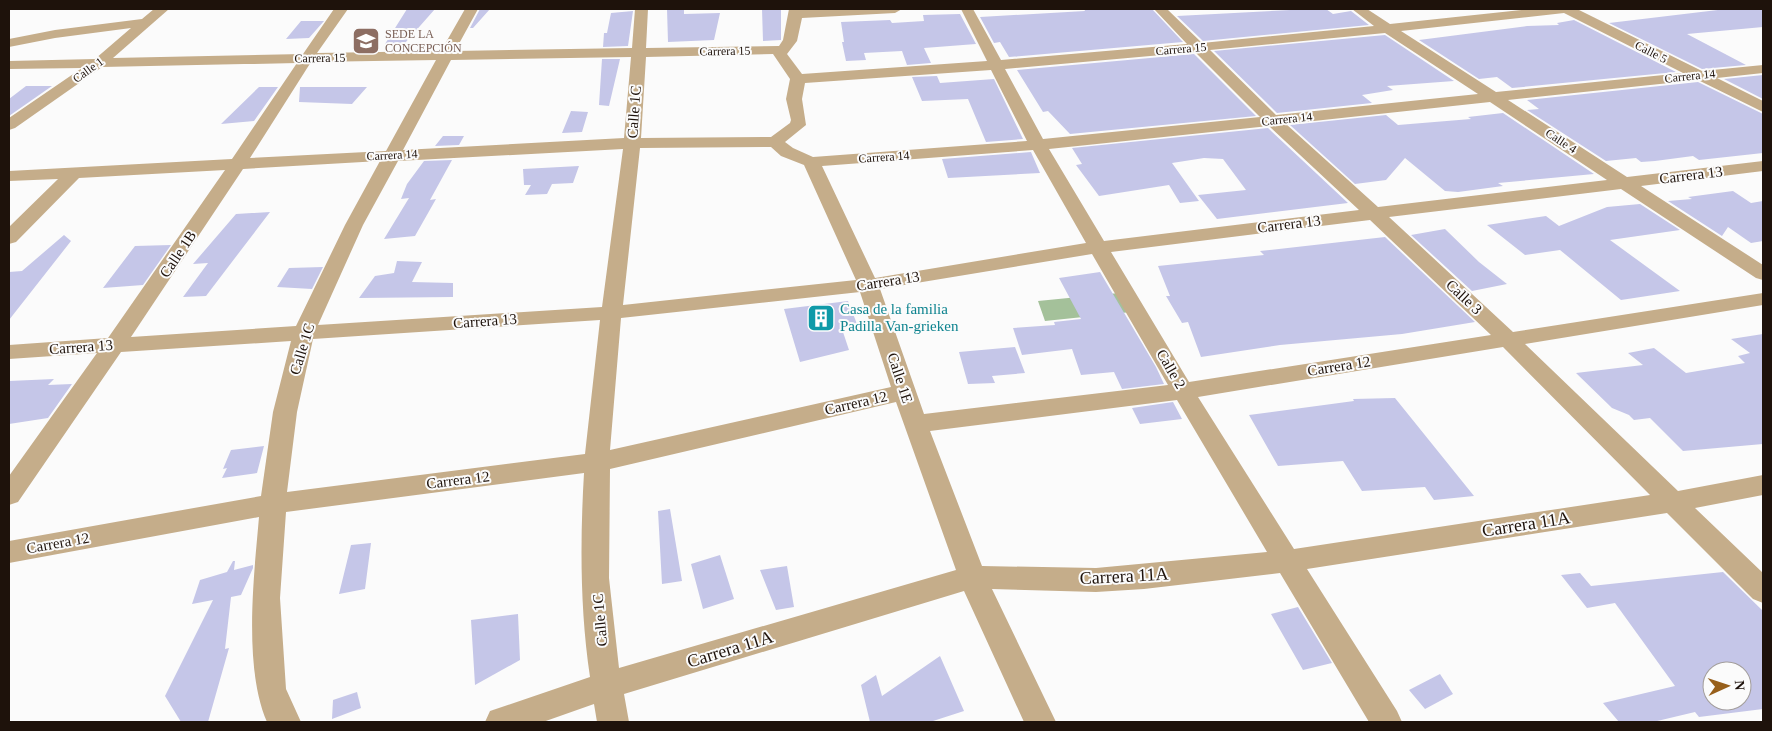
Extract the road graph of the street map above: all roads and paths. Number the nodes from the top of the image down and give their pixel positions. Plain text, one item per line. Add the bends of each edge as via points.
1 (162, 9) edge
2 (341, 9) edge
3 (471, 9) edge
4 (641, 9) edge
5 (894, 9) edge
6 (967, 9) edge
7 (1160, 9) edge
8 (1358, 9) edge
9 (1565, 9) edge
10 (796, 12) edge
11 (148, 22) junction
12 (1390, 29) junction
13 (9, 43) edge
14 (1196, 47) junction
15 (781, 50) junction
16 (639, 52) junction
17 (447, 56) junction
18 (306, 58) junction
19 (97, 64) junction
20 (9, 65) edge
21 (997, 66) junction
22 (1763, 69) edge
23 (1697, 75) junction
24 (798, 80) junction
25 (1494, 97) junction
26 (1763, 107) edge
27 (1272, 120) junction
28 (9, 125) edge
29 (775, 142) junction
30 (632, 144) junction
31 (1038, 145) junction
32 (391, 155) junction
33 (811, 162) junction
34 (239, 163) junction
35 (1763, 166) edge
36 (74, 173) junction
37 (9, 176) edge
38 (1625, 183) junction
39 (1373, 214) junction
40 (9, 238) edge
41 (1100, 247) junction
42 (1763, 274) edge
43 (868, 285) junction
44 (1763, 299) edge
45 (610, 313) junction
46 (304, 332) junction
47 (1508, 339) junction
48 (116, 345) junction
49 (9, 352) edge
50 (1183, 391) junction
51 (905, 392) junction
52 (914, 424) junction
53 (598, 462) junction
54 (1759, 491) edge
55 (9, 495) edge
56 (1672, 502) junction
57 (274, 504) junction
58 (9, 552) edge
59 (1287, 561) junction
60 (972, 577) junction
61 (1763, 591) edge
62 (605, 686) junction
63 (285, 722) edge
64 (501, 722) edge
65 (613, 722) edge
66 (1040, 722) edge
67 (1386, 722) edge

1 - 11 street, Calle 1
2 - 18 street, Calle 1B
3 - 17 street, Calle 1C
4 - 16 street, Calle 1C
5 - 10 street
6 - 21 street, Calle 2
7 - 14 street, Calle 3
8 - 12 street, Calle 4
9 - 12 street, Carrera 15
9 - 23 street, Calle 5
10 - 15 street via 790,41
11 - 13 street
11 - 19 street, Calle 1
12 - 14 street, Carrera 15
12 - 25 street, Calle 4
14 - 21 street, Carrera 15
14 - 27 street, Calle 3
15 - 16 street, Carrera 15
15 - 24 street via 781,59
16 - 17 street, Carrera 15
16 - 30 street, Calle 1C
17 - 18 street, Carrera 15
17 - 32 street, Calle 1C
18 - 19 street, Carrera 15
18 - 34 street, Calle 1B
19 - 20 street, Carrera 15
19 - 28 street, Calle 1
21 - 24 street, Carrera 15
21 - 31 street, Calle 2
22 - 23 street, Carrera 14
23 - 25 street, Carrera 14
23 - 26 street, Calle 5
24 - 29 street via 794,99 798,125
25 - 27 street, Carrera 14
25 - 38 street, Calle 4
27 - 31 street, Carrera 14
27 - 39 street, Calle 3
29 - 30 street, Carrera 14
29 - 33 street via 786,152
30 - 32 street, Carrera 14
30 - 45 street, Calle 1C
31 - 33 street, Carrera 14
31 - 41 street, Calle 2
32 - 34 street, Carrera 14
32 - 46 street, Calle 1C
33 - 43 street, Calle 1E
34 - 36 street, Carrera 14
34 - 48 street, Calle 1B
35 - 38 street, Carrera 13
36 - 37 street, Carrera 14
36 - 40 street
38 - 39 street, Carrera 13
38 - 42 street, Calle 4
39 - 41 street, Carrera 13
39 - 47 street, Calle 3
41 - 43 street, Carrera 13
41 - 50 street, Calle 2
43 - 45 street, Carrera 13
43 - 51 street, Calle 1E
44 - 47 street, Carrera 12
45 - 46 street, Carrera 13
45 - 53 street, Calle 1C
46 - 48 street, Carrera 13
46 - 57 street, Calle 1C via 285,412
47 - 50 street, Carrera 12
47 - 56 street, Calle 3
48 - 49 street, Carrera 13
48 - 55 street, Calle 1B
50 - 52 street, Carrera 12
50 - 59 street, Calle 2
51 - 52 street, Calle 1E
51 - 53 street, Carrera 12
52 - 60 street, Calle 1E
53 - 57 street, Carrera 12
53 - 62 street, Calle 1C via 594,559
54 - 56 street, Carrera 11A
56 - 59 street, Carrera 11A
56 - 61 street, Calle 3
57 - 58 street, Carrera 12
57 - 63 street, Calle 1C via 266,598 271,689 278,712
59 - 60 street, Carrera 11A via 1096,580
59 - 67 street, Calle 2
60 - 62 street, Carrera 11A
60 - 66 street, Calle 1E
62 - 64 street, Carrera 11A
62 - 65 street, Calle 1C

